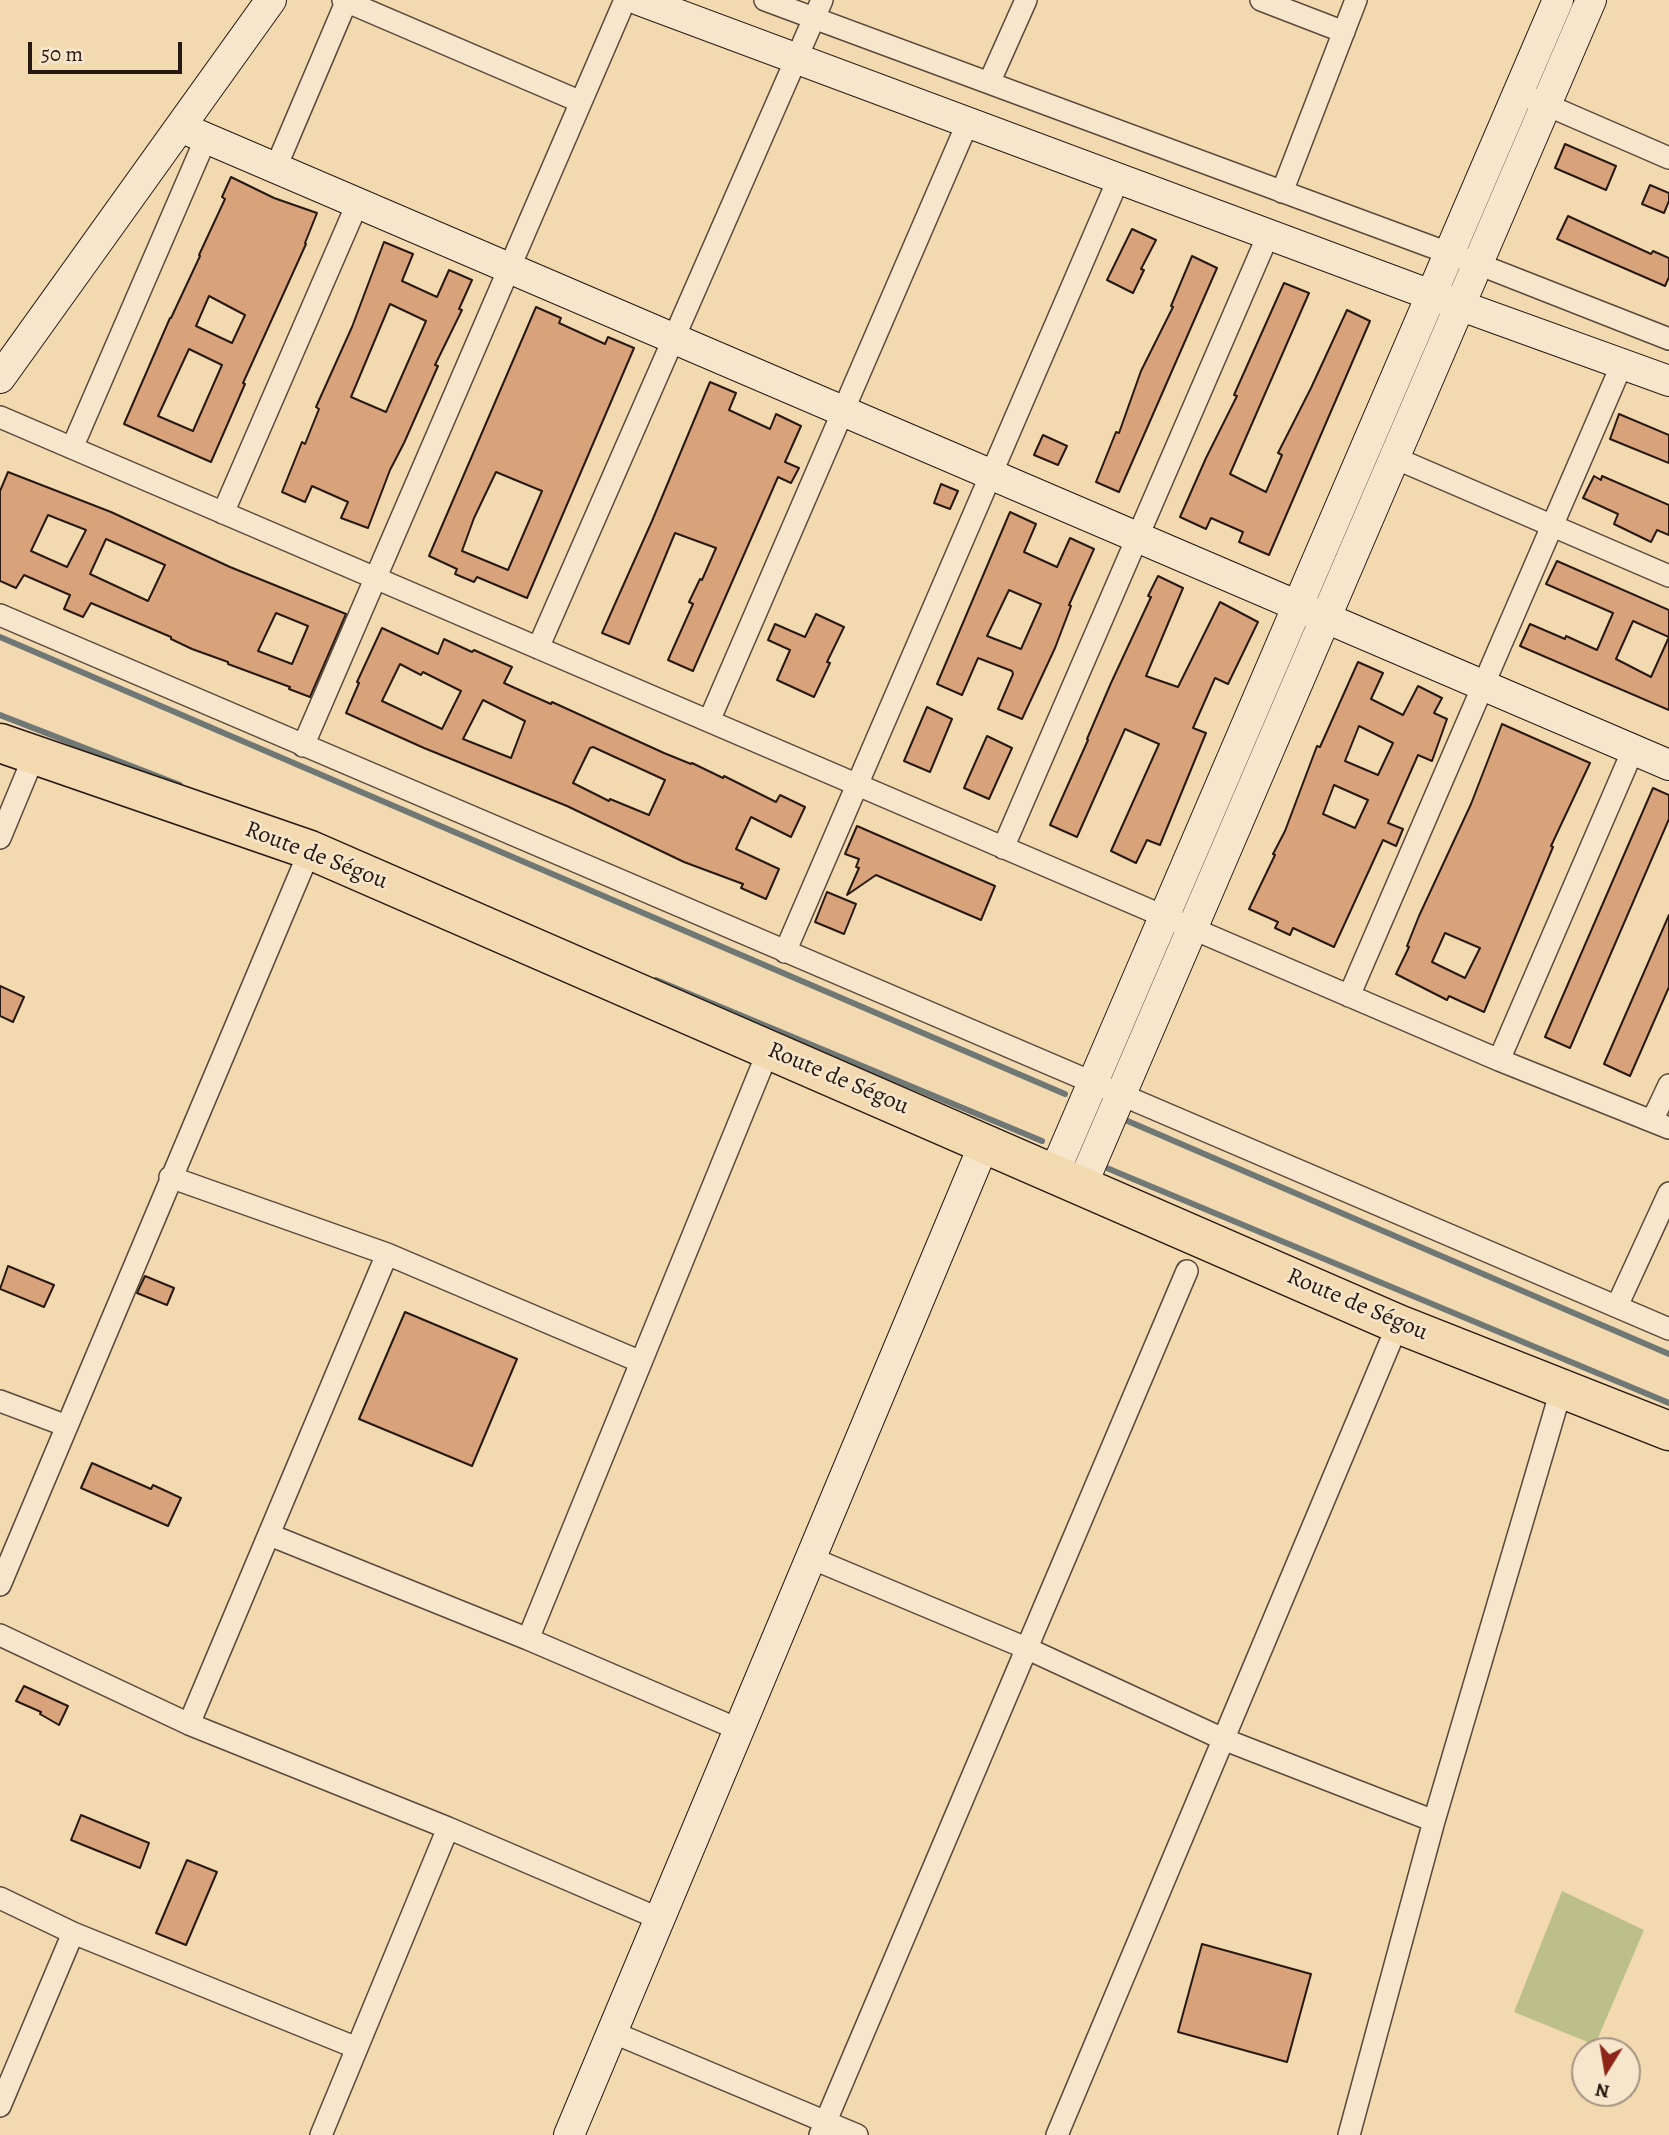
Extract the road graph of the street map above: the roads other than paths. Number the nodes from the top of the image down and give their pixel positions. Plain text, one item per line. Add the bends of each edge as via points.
1 (271, 0) edge
2 (346, 0) edge
3 (625, 0) edge
4 (639, 0) edge
5 (765, 0) edge
6 (1026, 0) edge
7 (1262, 0) edge
8 (1356, 0) edge
9 (1558, 0) edge
10 (1591, 0) edge
11 (818, 9) edge
12 (1344, 32) junction
13 (797, 59) junction
14 (989, 83) junction
15 (1518, 93) junction
16 (581, 102) junction
17 (1547, 105) junction
18 (968, 122) junction
19 (193, 132) junction
20 (1669, 158) edge
21 (276, 167) junction
22 (1118, 180) junction
23 (1282, 192) junction
24 (358, 202) junction
25 (1269, 233) junction
26 (1448, 254) junction
27 (1478, 264) junction
28 (510, 268) junction
29 (1431, 295) junction
30 (1460, 306) junction
31 (674, 338) junction
32 (1669, 339) edge
33 (1622, 364) junction
34 (0, 377) edge
35 (1669, 381) edge
36 (843, 411) junction
37 (0, 417) edge
38 (72, 448) junction
39 (1395, 458) junction
40 (991, 474) junction
41 (223, 513) junction
42 (1552, 526) junction
43 (1138, 537) junction
44 (1669, 576) edge
45 (375, 579) junction
46 (1297, 606) junction
47 (0, 615) edge
48 (1326, 618) junction
49 (538, 649) junction
50 (1483, 685) junction
51 (709, 721) junction
52 (303, 746) junction
53 (17, 750) edge
54 (1633, 750) junction
55 (1669, 765) edge
56 (857, 785) junction
57 (0, 838) edge
58 (1003, 848) junction
59 (310, 850) junction
60 (1164, 917) junction
61 (1192, 929) junction
62 (785, 952) junction
63 (1349, 996) junction
64 (769, 1049) junction
65 (1499, 1060) junction
66 (1092, 1084) junction
67 (1669, 1085) edge
68 (1121, 1096) junction
69 (1661, 1125) edge
70 (985, 1143) junction
71 (170, 1177) junction
72 (1068, 1179) junction
73 (1669, 1193) edge
74 (387, 1254) junction
75 (1187, 1271) dead end
76 (1617, 1306) junction
77 (1398, 1324) junction
78 (1669, 1329) edge
79 (640, 1362) junction
80 (1562, 1387) junction
81 (0, 1401) edge
82 (67, 1426) junction
83 (1669, 1431) edge
84 (270, 1535) junction
85 (811, 1558) junction
86 (0, 1585) edge
87 (0, 1635) edge
88 (528, 1639) junction
89 (1027, 1648) junction
90 (189, 1724) junction
91 (740, 1730) junction
92 (1223, 1739) junction
93 (1434, 1821) junction
94 (448, 1828) junction
95 (0, 1898) edge
96 (660, 1919) junction
97 (73, 1933) junction
98 (612, 2032) junction
99 (358, 2048) junction
100 (0, 2106) edge
101 (823, 2128) edge
102 (321, 2135) edge
103 (569, 2135) edge
104 (857, 2135) edge
105 (1057, 2135) edge
106 (1349, 2135) edge

1 - 19 street
2 - 16 street
2 - 21 street
3 - 16 street
4 - 13 street
5 - 11 street
6 - 14 street
7 - 12 street
8 - 12 street
9 - 15 street
10 - 17 street
11 - 13 street
11 - 14 street
12 - 23 street
13 - 18 street
13 - 31 street
14 - 23 street
15 - 17 street
15 - 26 street
16 - 28 street
17 - 20 street
17 - 27 street
18 - 22 street
18 - 36 street
19 - 21 street
19 - 34 street
19 - 38 street
21 - 24 street
22 - 25 street
22 - 40 street
23 - 26 street
24 - 28 street
24 - 41 street
25 - 29 street
25 - 43 street
26 - 27 street
26 - 29 street
27 - 30 street
27 - 32 street
28 - 31 street
28 - 45 street
29 - 30 street
29 - 46 street
30 - 33 street
30 - 39 street
31 - 36 street
31 - 49 street
33 - 35 street
33 - 42 street
36 - 40 street
36 - 51 street
37 - 38 street
38 - 41 street
39 - 42 street
39 - 48 street
40 - 43 street
40 - 56 street
41 - 45 street
42 - 44 street
42 - 50 street
43 - 46 street
43 - 58 street
45 - 49 street
45 - 52 street
46 - 48 street
46 - 60 street
47 - 52 street
48 - 50 street
48 - 61 street
49 - 51 street
50 - 54 street
50 - 63 street
51 - 56 street
52 - 62 street
53 - 57 street
53 - 59 highway, Route de Ségou
54 - 55 street
54 - 65 street
56 - 58 street
56 - 62 street
58 - 60 street
59 - 64 highway, Route de Ségou
59 - 71 street
60 - 61 street
60 - 66 street
61 - 63 street
61 - 68 street
62 - 66 street
63 - 65 street
64 - 70 highway, Route de Ségou
64 - 79 street
65 - 69 street
66 - 68 street
66 - 72 street
67 - 69 street
68 - 72 street
68 - 76 street
70 - 72 highway, Route de Ségou
70 - 85 street
71 - 74 street
71 - 82 street
72 - 77 highway, Route de Ségou
73 - 76 street
74 - 79 street
74 - 84 street
75 - 89 street
76 - 78 street
77 - 80 highway, Route de Ségou
77 - 92 street
79 - 88 street
80 - 83 highway, Route de Ségou
80 - 93 street
81 - 82 street
82 - 86 street
84 - 88 street
84 - 90 street
85 - 89 street
85 - 91 street
87 - 90 street
88 - 91 street
89 - 92 street
89 - 101 street
90 - 94 street
91 - 96 street
92 - 93 street
92 - 105 street
93 - 106 street
94 - 96 street
94 - 99 street
95 - 97 street
96 - 98 street
97 - 99 street
97 - 100 street
98 - 101 street
98 - 103 street
99 - 102 street
101 - 104 street

